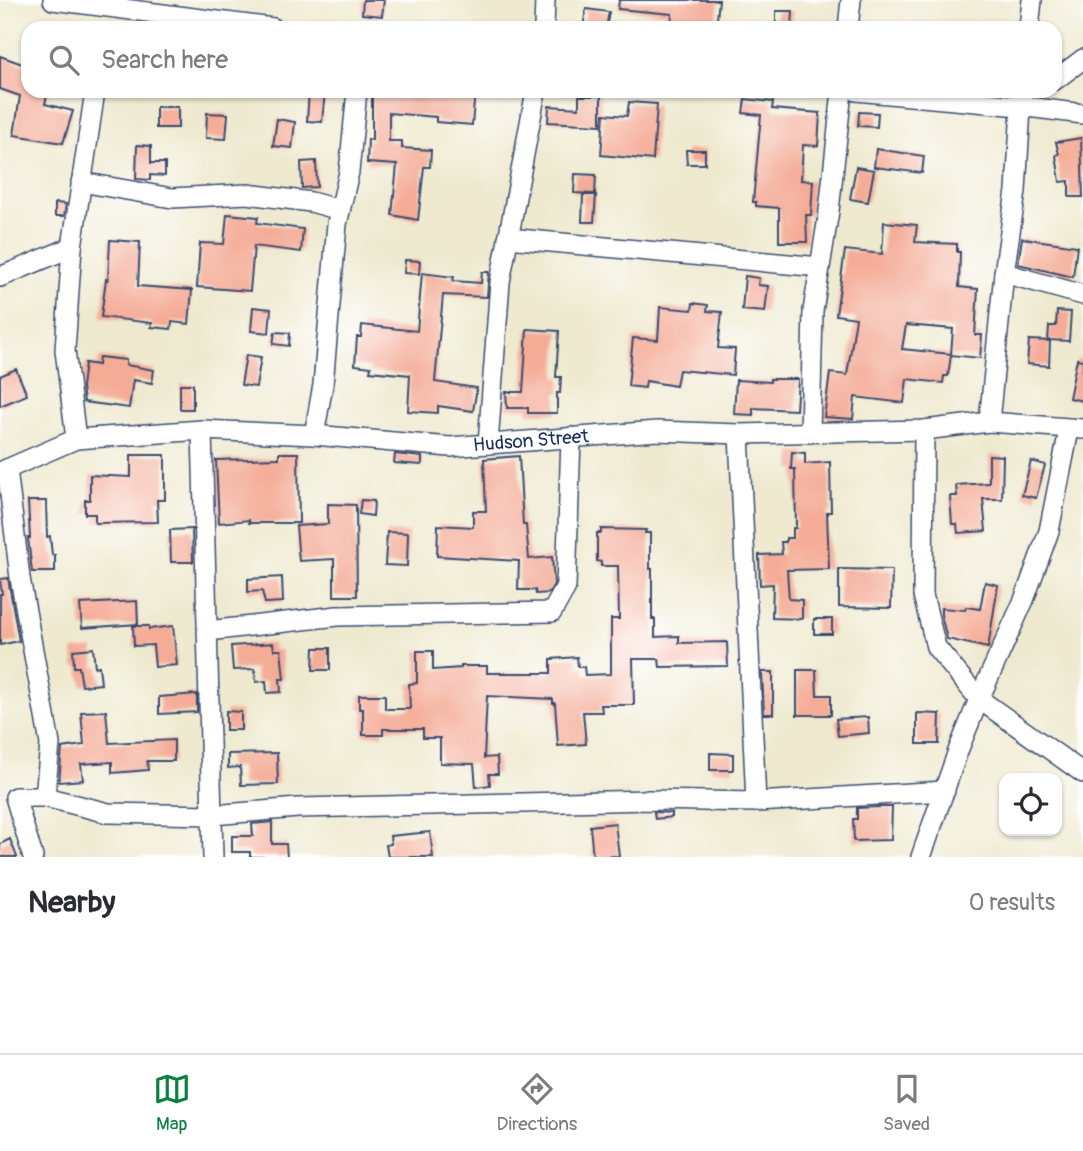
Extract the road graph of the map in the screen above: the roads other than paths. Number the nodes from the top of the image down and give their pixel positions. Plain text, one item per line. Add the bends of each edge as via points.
1 (53, 0) edge
2 (545, 0) edge
3 (851, 0) edge
4 (1032, 0) edge
5 (107, 8) junction
6 (105, 21) edge
7 (215, 21) edge
8 (544, 21) edge
9 (849, 21) edge
10 (1030, 21) edge
11 (1083, 59) edge
12 (1062, 75) edge
13 (94, 98) edge
14 (357, 98) edge
15 (535, 98) edge
16 (841, 98) edge
17 (1021, 98) edge
18 (1083, 114) edge
19 (81, 182) junction
20 (340, 210) junction
21 (508, 239) junction
22 (72, 247) junction
23 (820, 267) junction
24 (1004, 273) junction
25 (0, 277) edge
26 (1083, 295) edge
27 (989, 422) junction
28 (202, 430) junction
29 (924, 430) junction
30 (1076, 430) edge
31 (810, 433) junction
32 (740, 434) junction
33 (314, 435) junction
34 (571, 437) junction
35 (76, 439) junction
36 (488, 444) junction
37 (4, 471) edge
38 (208, 631) junction
39 (979, 699) junction
40 (1083, 773) edge
41 (945, 792) junction
42 (45, 797) junction
43 (756, 802) junction
44 (212, 815) junction
45 (33, 857) edge
46 (213, 857) edge
47 (921, 857) edge

1 - 5 street
2 - 8 street
3 - 9 street
4 - 10 street
5 - 6 street
5 - 7 street
11 - 12 street
13 - 19 street
14 - 20 street
15 - 21 street
16 - 23 street
17 - 18 street
17 - 24 street via 1016,191
19 - 20 street via 172,198 247,194
19 - 22 street
20 - 33 street
21 - 23 street
21 - 36 street via 500,282
22 - 25 street
22 - 35 street via 65,350
23 - 31 street via 813,311
24 - 26 street
24 - 27 street
27 - 29 street, Hudson Street
27 - 30 street, Hudson Street
28 - 33 street, Hudson Street
28 - 35 street, Hudson Street
28 - 38 street
29 - 31 street, Hudson Street
29 - 39 street via 923,595 936,647
30 - 39 street via 1049,531
31 - 32 street, Hudson Street
32 - 34 street, Hudson Street via 657,431
32 - 43 street
33 - 36 street, Hudson Street via 450,447
34 - 36 street, Hudson Street
34 - 38 street via 566,586 552,612 337,616
35 - 37 street, Hudson Street
37 - 42 street via 50,744
38 - 44 street
39 - 40 street
39 - 41 street
41 - 43 street
41 - 47 street
42 - 44 street via 108,813
42 - 45 street via 15,797
43 - 44 street via 454,804
44 - 46 street

